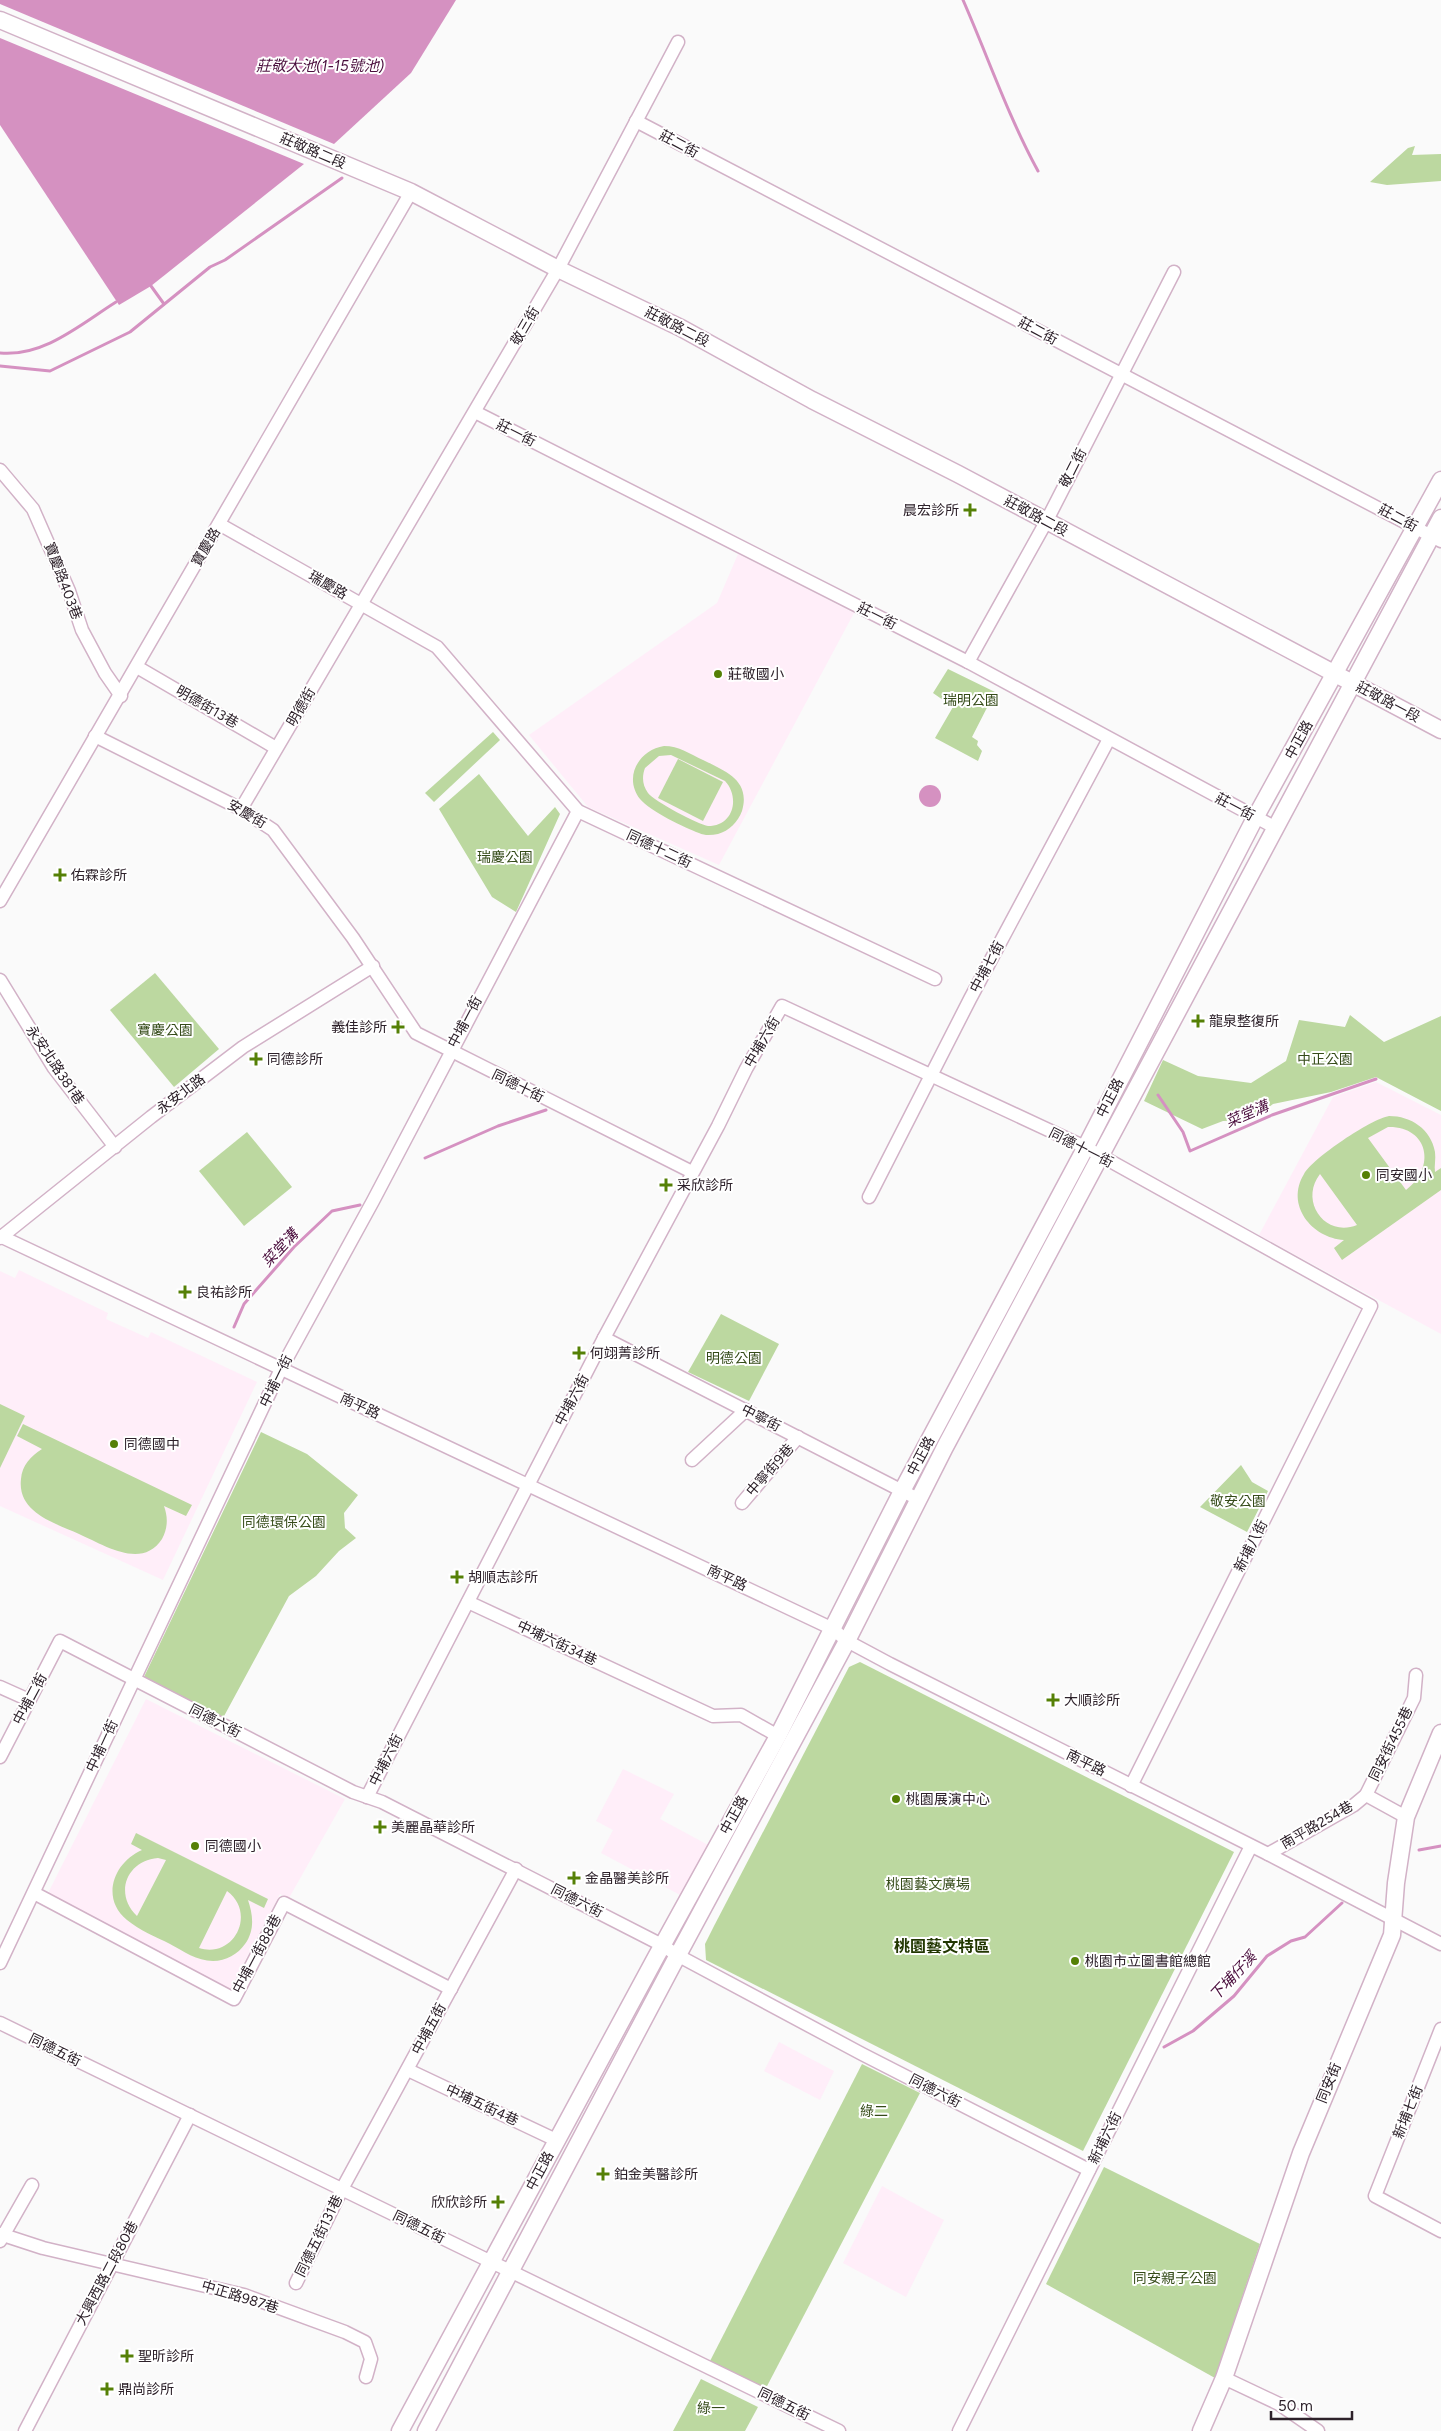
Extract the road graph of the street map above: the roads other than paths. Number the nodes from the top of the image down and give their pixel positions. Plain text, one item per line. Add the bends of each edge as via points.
1 (0, 20) edge
2 (678, 42) dead end
3 (636, 121) junction
4 (411, 192) junction
5 (558, 269) junction
6 (1174, 272) dead end
7 (1122, 375) junction
8 (475, 412) junction
9 (0, 470) edge
10 (1441, 480) edge
11 (1441, 518) edge
12 (1046, 522) junction
13 (219, 524) junction
14 (1416, 528) junction
15 (1436, 538) edge
16 (360, 604) junction
17 (437, 646) joint
18 (968, 662) junction
19 (137, 667) junction
20 (1336, 675) junction
21 (1353, 684) junction
22 (121, 696) junction
23 (1441, 730) edge
24 (95, 736) junction
25 (1109, 739) junction
26 (276, 748) junction
27 (241, 809) junction
28 (578, 811) junction
29 (1255, 818) junction
30 (1276, 828) junction
31 (0, 902) edge
32 (373, 966) junction
33 (935, 979) dead end
34 (0, 980) edge
35 (782, 1006) joint
36 (450, 1052) junction
37 (930, 1077) junction
38 (115, 1147) junction
39 (1086, 1147) junction
40 (1101, 1157) junction
41 (692, 1172) junction
42 (869, 1197) dead end
43 (0, 1237) edge
44 (1371, 1306) joint
45 (604, 1338) junction
46 (281, 1369) junction
47 (746, 1410) junction
48 (798, 1437) junction
49 (692, 1460) dead end
50 (527, 1485) junction
51 (902, 1491) junction
52 (918, 1499) junction
53 (742, 1503) dead end
54 (468, 1602) junction
55 (833, 1629) junction
56 (847, 1641) junction
57 (60, 1642) joint
58 (1416, 1675) dead end
59 (134, 1679) junction
60 (0, 1687) edge
61 (29, 1700) junction
62 (1441, 1733) edge
63 (778, 1736) junction
64 (0, 1757) edge
65 (1131, 1786) junction
66 (1366, 1795) junction
67 (367, 1797) junction
68 (1406, 1817) junction
69 (1250, 1846) junction
70 (1268, 1854) junction
71 (516, 1869) junction
72 (34, 1893) junction
73 (1394, 1920) junction
74 (1441, 1944) edge
75 (662, 1945) junction
76 (677, 1955) junction
77 (0, 1963) edge
78 (451, 1989) junction
79 (0, 2022) edge
80 (1441, 2029) edge
81 (408, 2070) junction
82 (190, 2115) junction
83 (556, 2140) junction
84 (1089, 2170) junction
85 (32, 2185) dead end
86 (342, 2189) junction
87 (1441, 2231) edge
88 (1, 2237) edge
89 (491, 2262) junction
90 (111, 2263) junction
91 (511, 2271) junction
92 (296, 2283) dead end
93 (366, 2377) dead end
94 (1224, 2378) junction
95 (25, 2431) edge
96 (400, 2431) edge
97 (426, 2431) edge
98 (839, 2431) edge
99 (959, 2431) edge
100 (1200, 2431) edge
101 (1318, 2431) edge

1 - 4 street, 莊敬路二段
2 - 3 street, 敬三街
3 - 5 street, 敬三街
3 - 7 street, 莊二街
4 - 5 street, 莊敬路二段
4 - 13 street, 寶慶路
5 - 8 street, 敬三街
5 - 12 street, 莊敬路二段 via 681,328
6 - 7 street, 敬二街
7 - 12 street, 敬二街
7 - 14 street, 莊二街
8 - 16 street, 敬三街
8 - 18 street, 莊一街
9 - 22 street, 寶慶路403巷 via 34,508 82,630
10 - 14 street, 中正路
11 - 15 street, 中正路
12 - 18 street, 敬二街
12 - 20 street, 莊敬路二段
13 - 16 street, 瑞慶路
13 - 19 street, 寶慶路
14 - 15 street, 莊二街
14 - 20 street, 中正路
15 - 21 street, 中正路
16 - 17 street, 瑞慶路
16 - 26 street, 明德街
17 - 28 street, 同德十二街
18 - 25 street, 莊一街
19 - 22 street, 寶慶路
19 - 26 street, 明德街13巷
20 - 21 street, 莊敬路一段
20 - 29 street, 中正路
21 - 23 street, 莊敬路一段
21 - 30 street, 中正路
22 - 24 street, 寶慶路
24 - 27 street, 安慶街
24 - 31 street, 寶慶路
25 - 29 street, 莊一街
25 - 37 street, 中埔七街
26 - 27 street, 明德街
27 - 32 street, 安慶街 via 274,830
28 - 33 street, 同德十二街
28 - 36 street, 中埔一街
29 - 30 street, 莊一街
29 - 39 street, 中正路
30 - 40 street, 中正路
32 - 36 street, 同德十街 via 416,1033
32 - 38 street, 永安北路 via 243,1046
34 - 38 street, 永安北路381巷 via 54,1068
35 - 37 street, 同德十一街
35 - 41 street, 中埔六街
36 - 41 street, 同德十街
36 - 46 street, 中埔一街
37 - 39 street, 同德十一街
37 - 42 street, 中埔七街
38 - 43 street, 永安北路
39 - 40 street, 同德十一街
39 - 51 street, 中正路
40 - 44 street, 同德十一街
40 - 52 street, 中正路
41 - 45 street, 中埔六街
43 - 46 street, 南平路
44 - 65 street, 新埔八街
45 - 47 street, 中寧街
45 - 50 street, 中埔六街
46 - 50 street, 南平路
46 - 59 street, 中埔一街
47 - 48 street, 中寧街
47 - 49 street
48 - 51 street, 中寧街
48 - 53 street, 中寧街9巷
50 - 54 street, 中埔六街
50 - 55 street, 南平路
51 - 52 street, 中寧街
51 - 55 street, 中正路
52 - 56 street, 中正路
54 - 63 street, 中埔六街34巷 via 713,1716 741,1715
54 - 67 street, 中埔六街
55 - 56 street, 南平路
55 - 63 street, 中正路
56 - 65 street, 南平路
56 - 76 street, 中正路
57 - 59 street, 同德六街
57 - 61 street, 中埔二街
58 - 66 street, 同安街455巷 via 1414,1698
59 - 67 street, 同德六街
59 - 72 street, 中埔一街
60 - 61 street
61 - 64 street, 中埔二街
62 - 68 street, 同安街
63 - 75 street, 中正路
65 - 69 street, 南平路
66 - 68 street, 同安街455巷
66 - 70 street, 南平路254巷
67 - 71 street, 同德六街
68 - 73 street, 同安街
69 - 70 street, 南平路
69 - 84 street, 新埔六街
70 - 73 street, 南平路
71 - 75 street, 同德六街
71 - 78 street, 中埔五街
72 - 77 street, 中埔一街
72 - 78 street, 中埔一街88巷 via 234,1999 284,1903
73 - 74 street, 南平路
73 - 94 street, 同安街 via 1383,1959 1301,2152
75 - 76 street, 同德六街
75 - 83 street, 中正路
76 - 84 street, 同德六街
76 - 91 street, 中正路
78 - 81 street, 中埔五街 via 429,2025
79 - 82 street, 同德五街
80 - 87 street, 新埔七街 via 1375,2196
81 - 83 street, 中埔五街4巷
81 - 86 street, 中埔五街
82 - 86 street, 同德五街
82 - 90 street, 大興西路二段80巷
83 - 89 street, 中正路
84 - 99 street, 新埔六街
85 - 88 street
86 - 89 street, 同德五街
86 - 92 street, 同德五街131巷
88 - 90 street, 中正路987巷
89 - 91 street, 同德五街
89 - 96 street, 中正路
90 - 93 street, 中正路987巷 via 244,2295 345,2332 365,2342 371,2359
90 - 95 street, 大興西路二段80巷
91 - 97 street, 中正路
91 - 98 street, 同德五街
94 - 100 street, 同安街
94 - 101 street via 1279,2404

